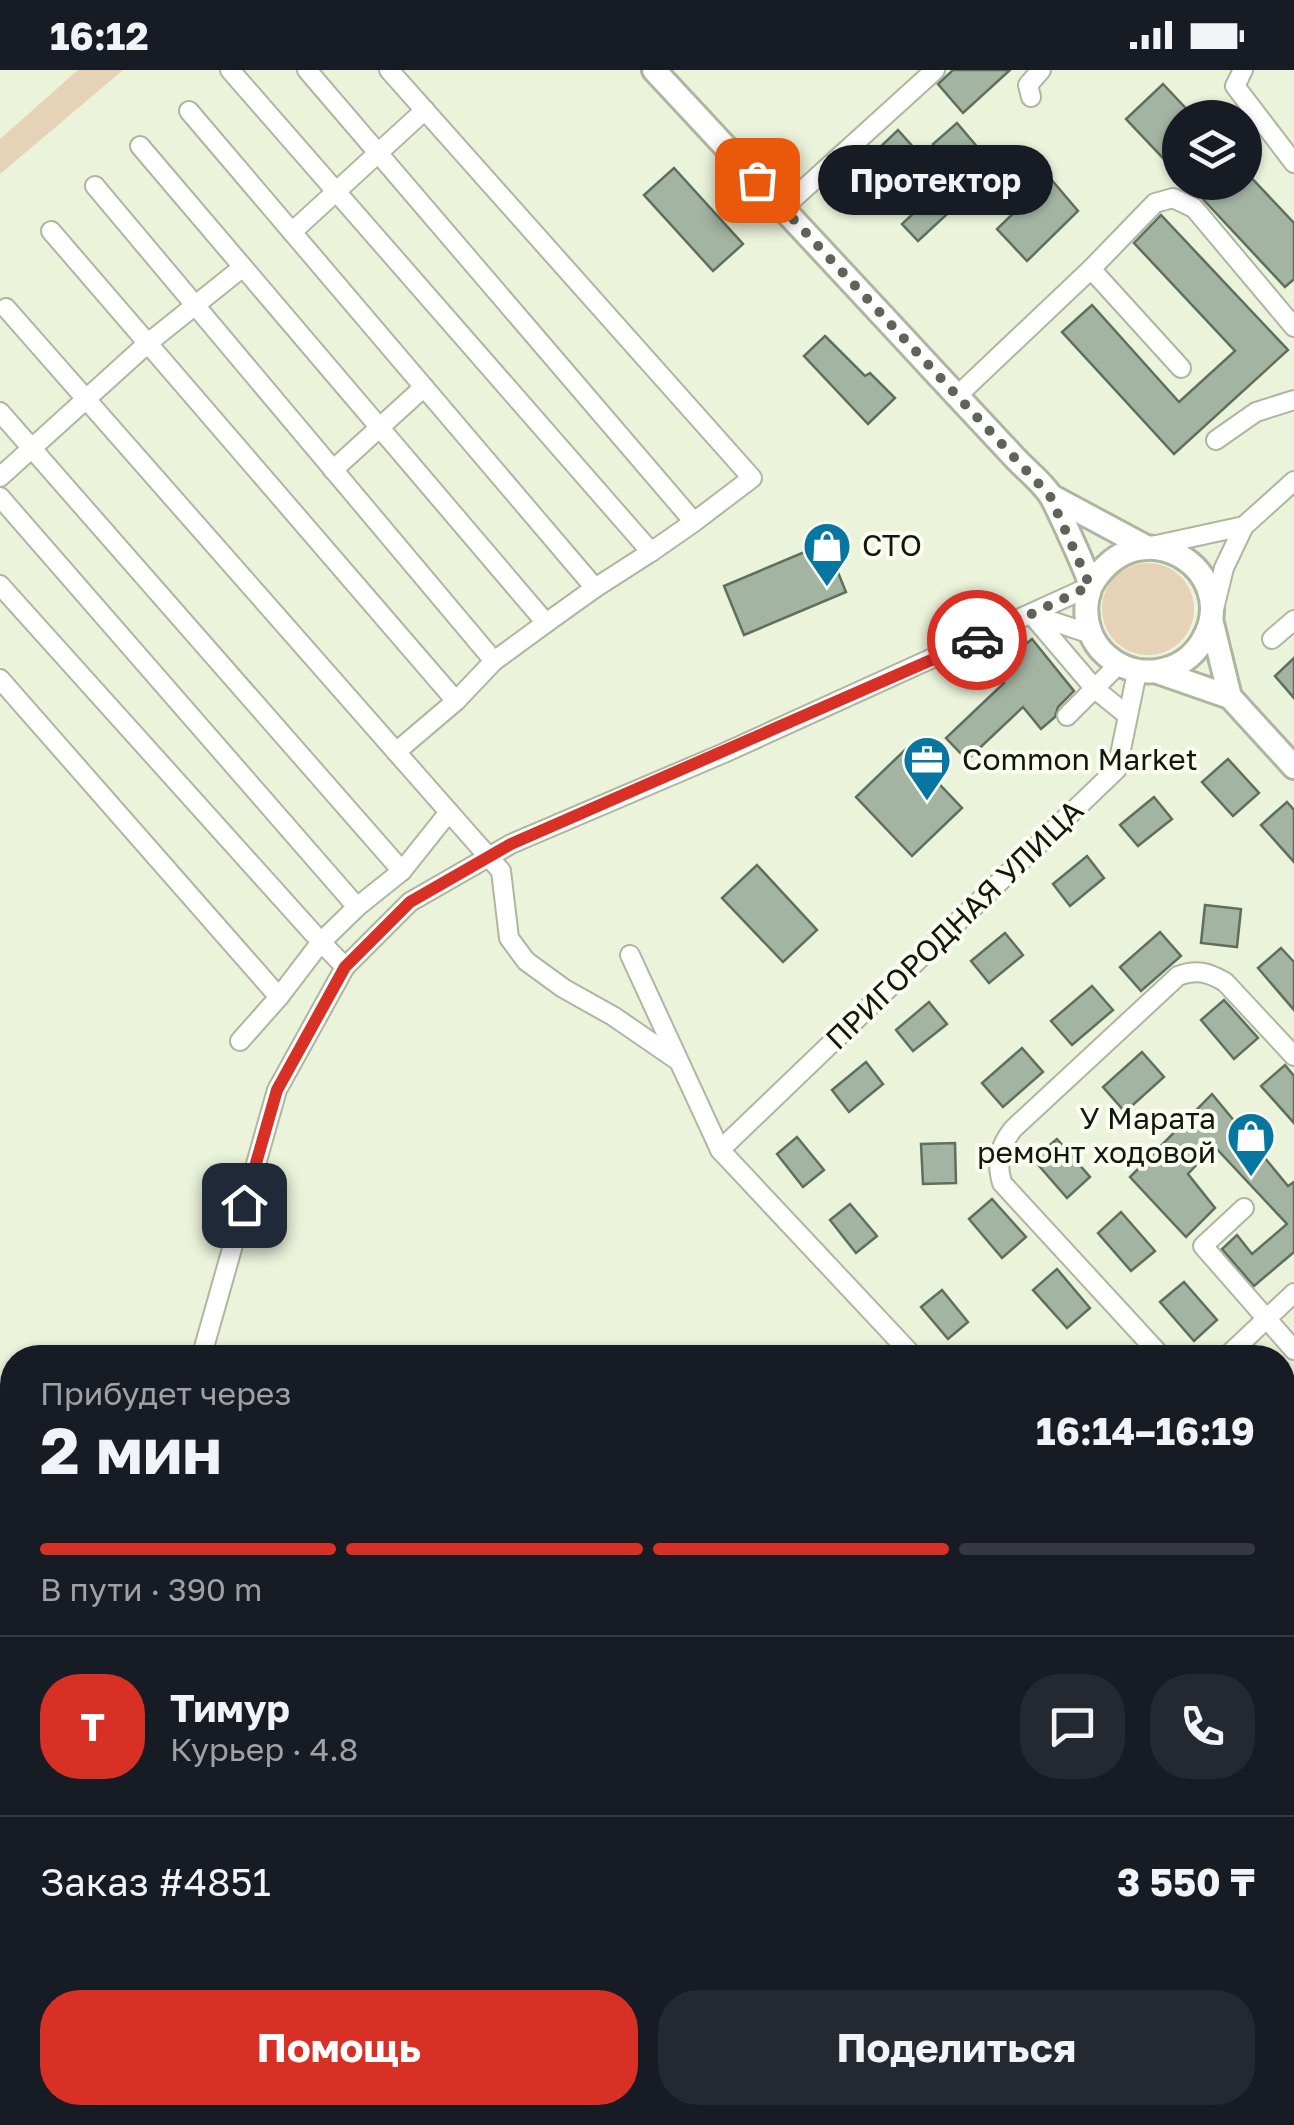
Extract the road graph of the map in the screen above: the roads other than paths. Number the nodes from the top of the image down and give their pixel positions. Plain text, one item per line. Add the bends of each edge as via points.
1 (230, 70) edge
2 (307, 70) edge
3 (389, 70) edge
4 (654, 70) edge
5 (935, 70) edge
6 (1042, 70) edge
7 (1243, 70) edge
8 (1032, 96) dead end
9 (424, 110) junction
10 (189, 111) dead end
11 (140, 146) dead end
12 (378, 153) junction
13 (1294, 163) edge
14 (95, 186) dead end
15 (337, 192) junction
16 (782, 208) junction
17 (51, 231) dead end
18 (292, 232) junction
19 (243, 267) junction
20 (1091, 269) junction
21 (194, 304) junction
22 (6, 308) dead end
23 (1294, 327) edge
24 (148, 343) junction
25 (1181, 368) dead end
26 (424, 388) junction
27 (957, 396) junction
28 (86, 398) junction
29 (1294, 400) edge
30 (0, 412) edge
31 (378, 427) junction
32 (1216, 440) dead end
33 (33, 449) junction
34 (333, 470) junction
35 (0, 476) edge
36 (1294, 481) edge
37 (1050, 496) junction
38 (0, 497) edge
39 (694, 522) junction
40 (1244, 526) junction
41 (1146, 547) junction
42 (651, 552) junction
43 (0, 585) edge
44 (1090, 586) junction
45 (595, 588) junction
46 (1032, 615) junction
47 (1211, 619) junction
48 (1294, 620) edge
49 (546, 623) junction
50 (1091, 634) junction
51 (1272, 639) dead end
52 (494, 662) junction
53 (1138, 669) junction
54 (0, 680) edge
55 (1095, 689) junction
56 (1230, 697) junction
57 (456, 701) junction
58 (1127, 714) junction
59 (1067, 716) dead end
60 (396, 752) junction
61 (1294, 767) edge
62 (449, 812) junction
63 (490, 856) junction
64 (402, 871) junction
65 (357, 907) junction
66 (321, 942) junction
67 (630, 955) dead end
68 (345, 967) junction
69 (279, 996) junction
70 (240, 1041) dead end
71 (1294, 1056) edge
72 (682, 1064) junction
73 (720, 1150) junction
74 (1244, 1208) dead end
75 (1294, 1293) edge
76 (1265, 1320) junction
77 (205, 1345) edge
78 (902, 1345) edge
79 (1150, 1345) edge
80 (1239, 1345) edge
81 (1289, 1345) edge

1 - 15 street
2 - 12 street
3 - 9 street
4 - 16 main road
5 - 16 street
6 - 8 street via 1028,85
7 - 13 street via 1235,86
9 - 12 street
9 - 39 street via 752,478
10 - 18 street
11 - 19 street
12 - 15 street
12 - 39 street
14 - 21 street
15 - 18 street
15 - 42 street
16 - 27 main road
17 - 24 street
18 - 26 street
19 - 21 street
19 - 31 street
20 - 23 street via 1155,203 1173,198 1194,208
20 - 25 street
20 - 27 street
21 - 24 street
21 - 34 street
22 - 28 street
24 - 28 street
24 - 57 street
26 - 31 street
26 - 45 street
27 - 37 main road
28 - 33 street
28 - 60 street
29 - 32 street via 1256,412
30 - 33 street
31 - 34 street
31 - 49 street
33 - 35 street
33 - 64 street
34 - 52 street
36 - 40 street
37 - 41 main road
37 - 44 main road
38 - 65 street
39 - 42 street
40 - 41 street
40 - 47 street
41 - 44 main road via 1112,558
41 - 47 main road via 1181,556 1195,568 1206,583
42 - 45 street
43 - 66 street
44 - 46 street
44 - 50 main road
45 - 49 street
46 - 50 street
46 - 55 street
46 - 63 street
47 - 53 main road via 1205,638 1177,666
47 - 56 main road
48 - 51 street
49 - 52 street
50 - 53 main road via 1102,652
52 - 57 street
53 - 55 street
53 - 56 main road
53 - 58 street, ПРИГОРОДНАЯ УЛИЦА
54 - 69 street
55 - 58 street
55 - 59 street
56 - 61 main road
57 - 60 street
58 - 73 street, ПРИГОРОДНАЯ УЛИЦА via 1117,769
60 - 62 street
62 - 63 street
62 - 64 street
63 - 68 street via 410,902
63 - 72 street via 501,871 509,938 526,962
64 - 65 street
65 - 66 street
66 - 68 street
66 - 69 street
67 - 72 street
68 - 77 street via 277,1090
69 - 70 street
71 - 79 street via 1224,982 1188,972 1013,1130 1000,1150 1002,1183
72 - 73 street
73 - 78 street
74 - 76 street via 1204,1246
75 - 76 street
76 - 80 street
76 - 81 street

